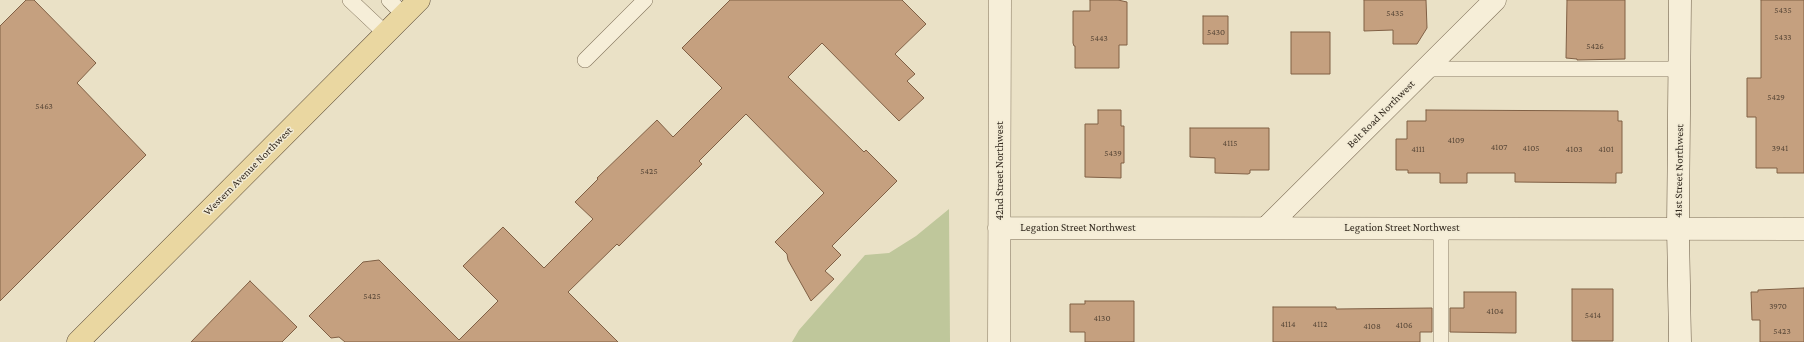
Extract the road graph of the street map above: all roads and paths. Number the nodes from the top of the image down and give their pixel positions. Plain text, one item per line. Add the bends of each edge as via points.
1 (350, 0) edge
2 (645, 0) edge
3 (1000, 0) edge
4 (1495, 0) edge
5 (1680, 0) edge
6 (404, 5) edge
7 (386, 33) junction
8 (585, 60) dead end
9 (1427, 69) junction
10 (1679, 69) junction
11 (999, 228) junction
12 (1266, 228) junction
13 (1442, 228) junction
14 (1678, 228) junction
15 (1804, 229) edge
16 (88, 339) edge
17 (999, 342) edge
18 (1442, 342) edge
19 (1680, 342) edge

1 - 7 lane
2 - 8 lane
3 - 11 street, 42nd Street Northwest
4 - 9 street, Belt Road Northwest
5 - 10 street, 41st Street Northwest
6 - 7 main road, Western Avenue Northwest
7 - 16 main road, Western Avenue Northwest
9 - 10 lane
9 - 12 street, Belt Road Northwest
10 - 14 street, 41st Street Northwest
11 - 12 street, Legation Street Northwest
11 - 17 street, 42nd Street Northwest
12 - 13 street, Legation Street Northwest
13 - 14 street, Legation Street Northwest
13 - 18 lane
14 - 15 street, Legation Street Northwest
14 - 19 street, 41st Street Northwest

